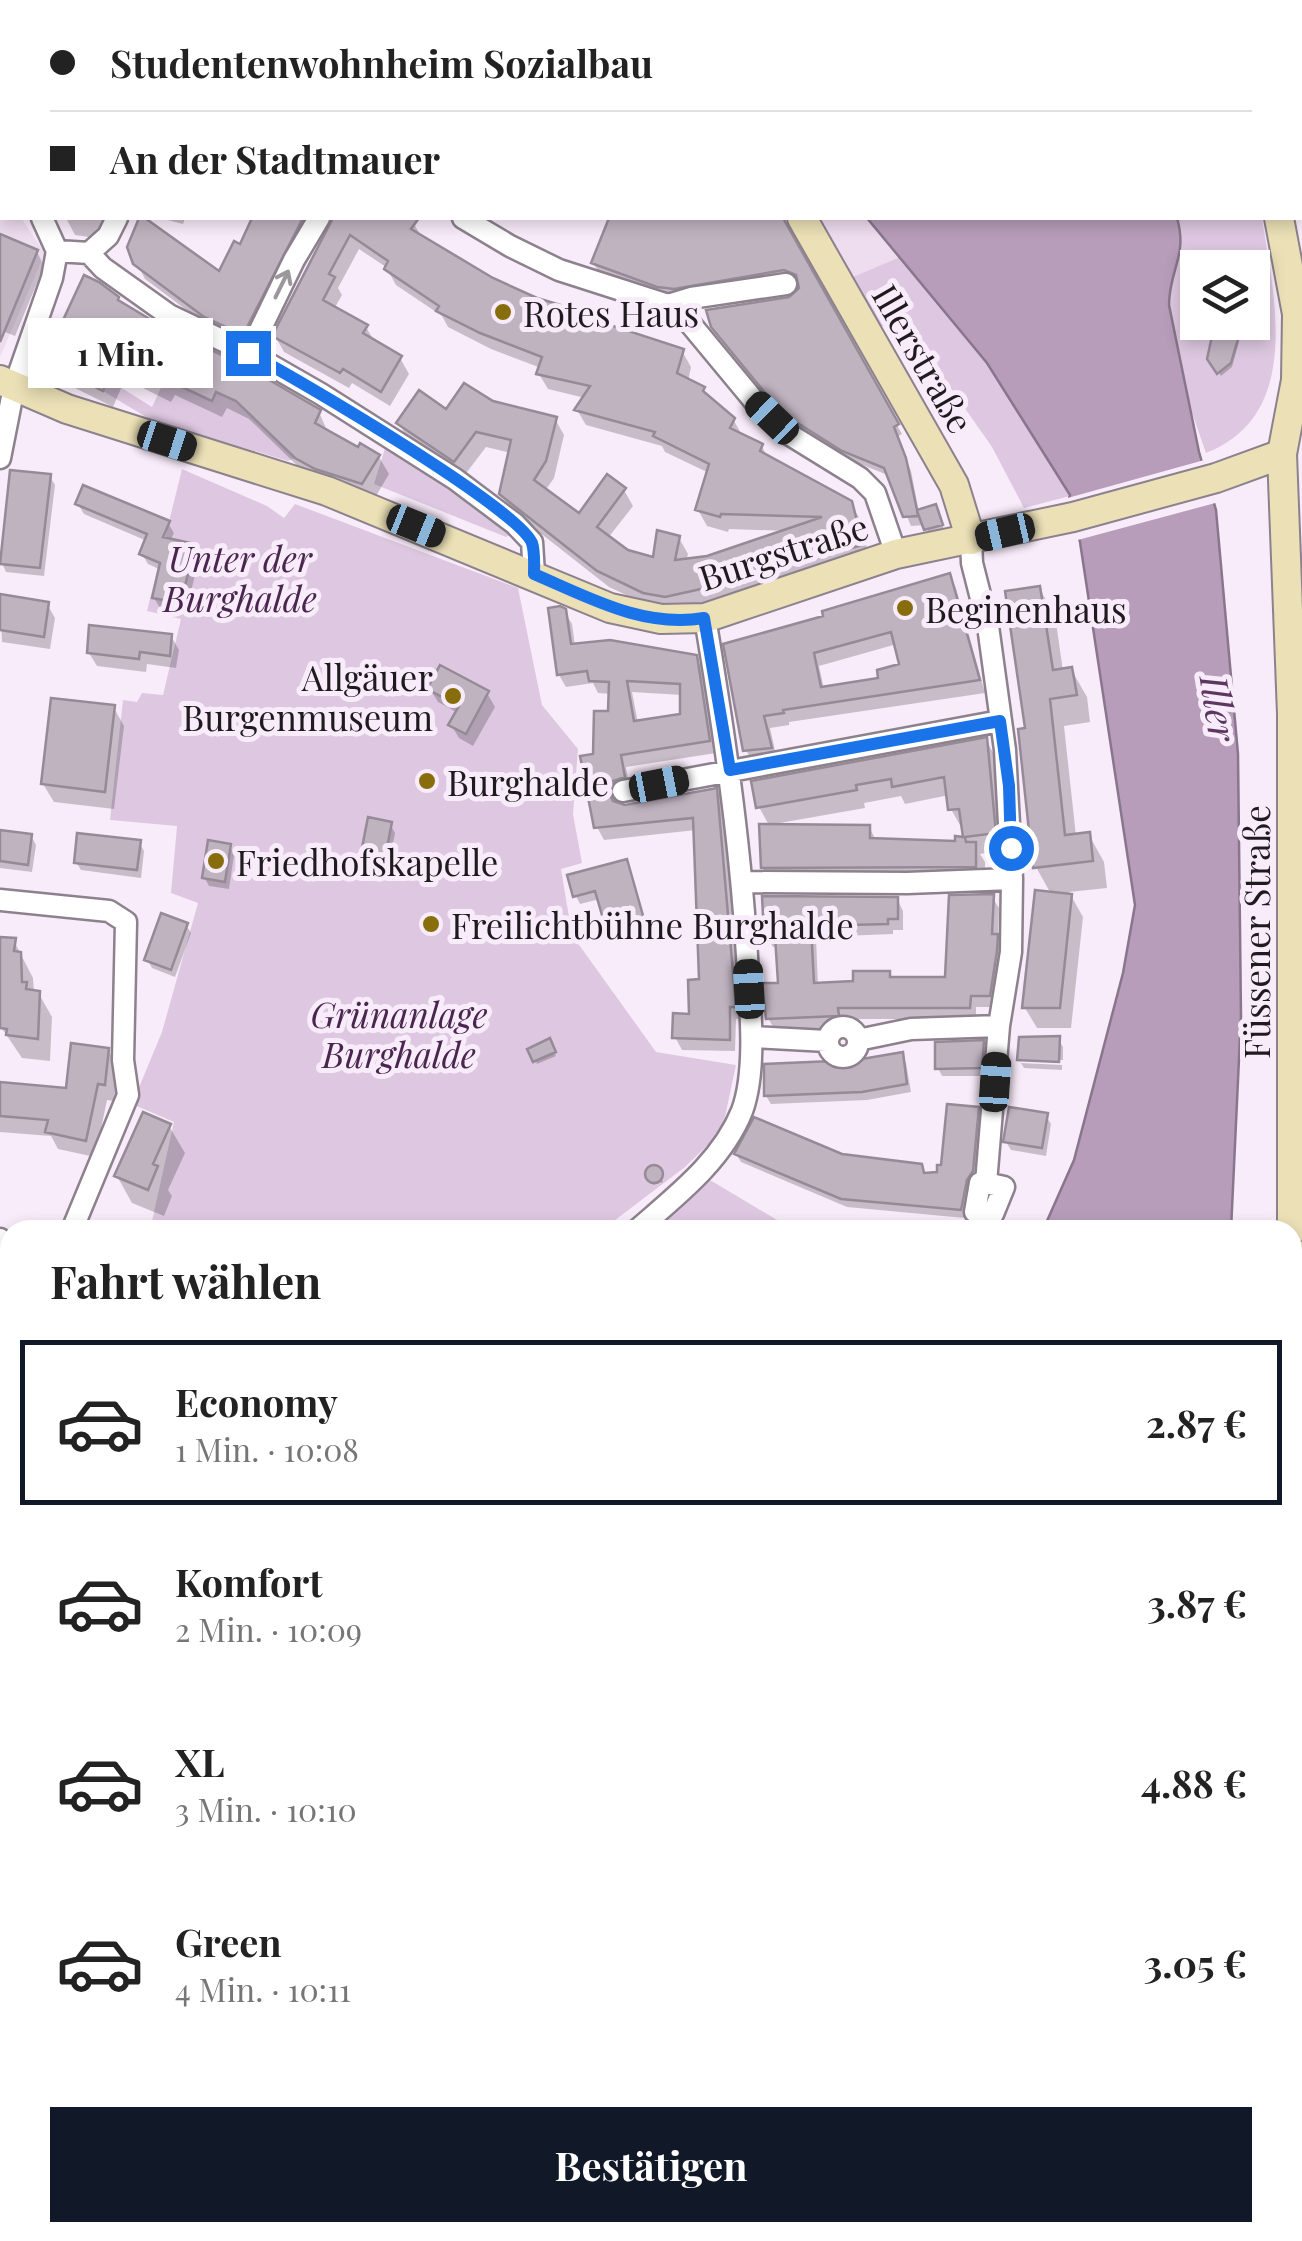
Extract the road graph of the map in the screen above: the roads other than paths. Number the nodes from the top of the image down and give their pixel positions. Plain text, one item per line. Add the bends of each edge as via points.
1 (1187, 0) edge
2 (1237, 0) edge
3 (43, 220) edge
4 (116, 220) edge
5 (319, 220) edge
6 (466, 220) edge
7 (803, 220) edge
8 (1279, 220) edge
9 (57, 250) junction
10 (89, 253) junction
11 (786, 284) dead end
12 (668, 305) junction
13 (250, 358) junction
14 (7, 383) edge
15 (1282, 454) junction
16 (0, 458) edge
17 (971, 540) junction
18 (896, 554) junction
19 (534, 574) junction
20 (704, 618) junction
21 (1000, 721) junction
22 (730, 770) junction
23 (623, 791) dead end
24 (1012, 879) junction
25 (743, 882) junction
26 (0, 900) edge
27 (999, 1026) junction
28 (753, 1037) junction
29 (986, 1183) dead end
30 (76, 1220) edge
31 (647, 1220) edge
32 (1292, 1220) edge

1 - 2 street
3 - 9 street
4 - 10 street
13 -> 5 street
6 - 12 street via 559,270
7 - 17 street, Illerstraße via 954,485
8 - 15 street, Füssener Straße via 1297,314 1296,380
9 - 10 street
9 - 14 street via 52,278
10 - 13 street via 169,315
11 - 12 street
12 - 18 street via 788,433 875,492
13 - 19 street via 420,456 516,524 532,542
14 - 16 street
14 - 19 street, Burgstraße via 150,437 327,491
15 - 17 street, Burgstraße via 1207,480
15 - 32 street, Füssener Straße via 1292,714
17 - 18 street, Burgstraße
17 - 21 street
18 - 20 street, Burgstraße
19 - 20 street, Burgstraße via 637,616
20 - 22 street
21 - 22 street
21 - 24 street
22 - 23 street
22 - 25 street
24 - 25 street
24 - 27 street via 1011,952
25 - 28 street
26 - 30 street via 108,910 126,922 128,1096
27 - 28 street via 911,1029 858,1040 856,1050 842,1057 827,1040
27 - 29 street
28 - 31 street via 744,1102 733,1128 695,1178

